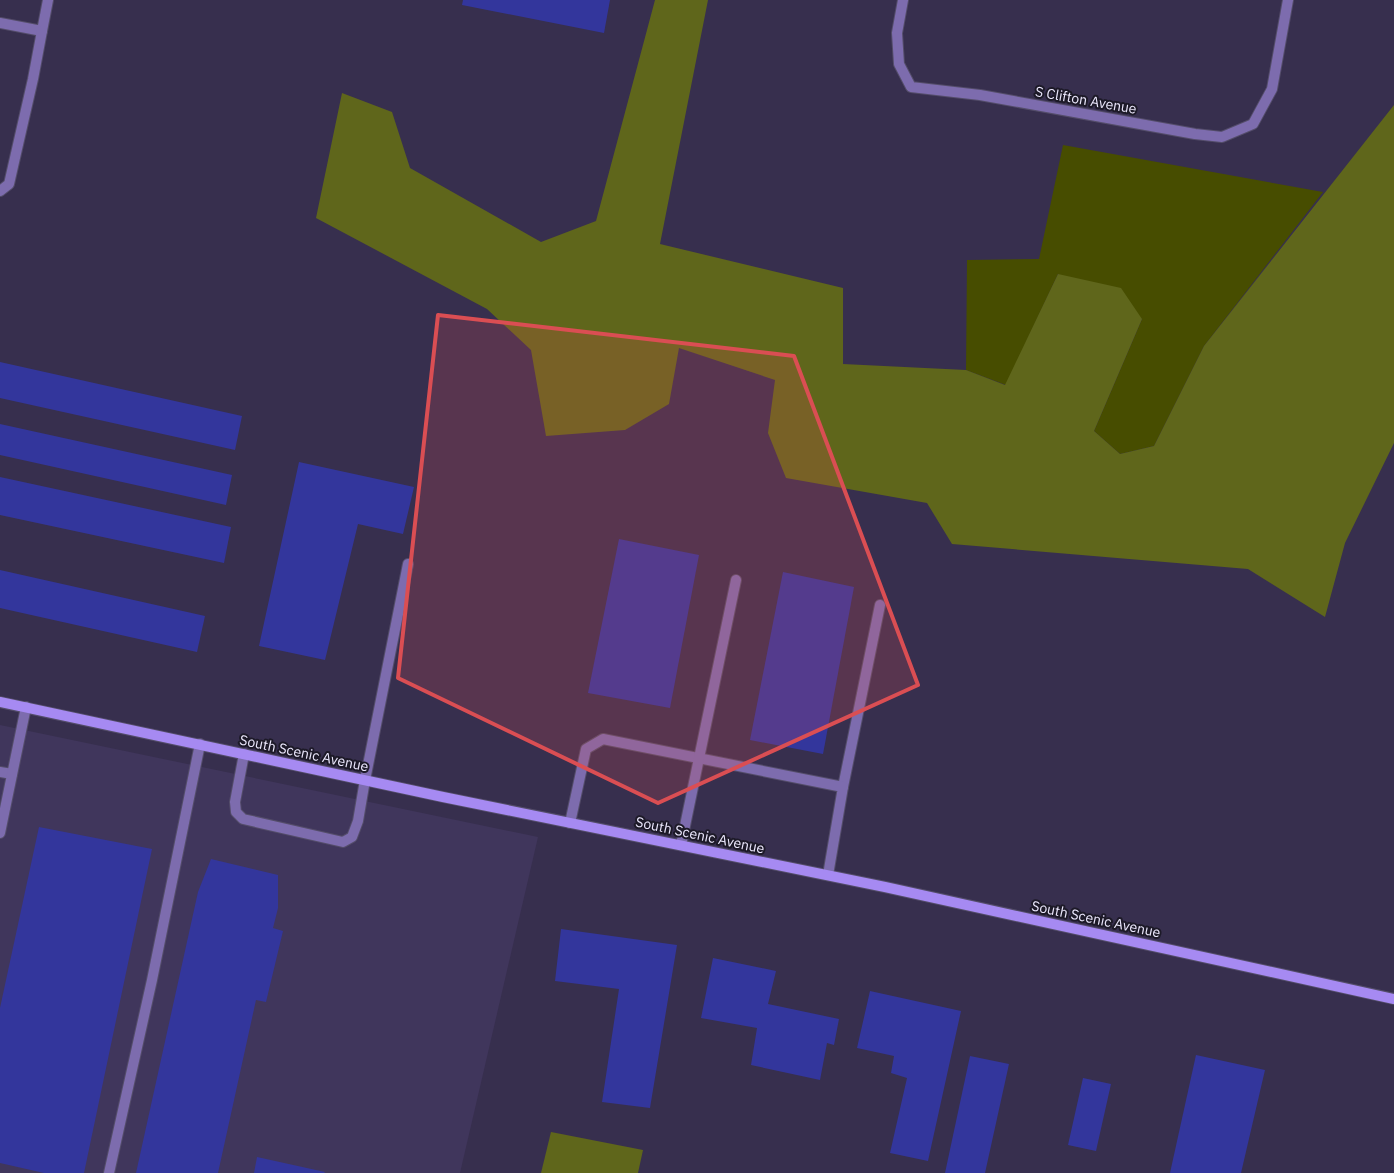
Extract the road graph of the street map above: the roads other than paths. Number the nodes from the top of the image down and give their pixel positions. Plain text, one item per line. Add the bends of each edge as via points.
1 (48, 0) edge
2 (903, 0) edge
3 (1288, 0) edge
4 (0, 23) edge
5 (42, 31) junction
6 (0, 191) edge
7 (408, 564) dead end
8 (736, 580) dead end
9 (880, 605) dead end
10 (0, 702) edge
11 (26, 707) junction
12 (200, 744) junction
13 (244, 754) junction
14 (699, 758) junction
15 (0, 772) edge
16 (12, 774) junction
17 (365, 780) junction
18 (844, 787) junction
19 (570, 823) junction
20 (0, 834) edge
21 (681, 845) junction
22 (828, 875) junction
23 (1394, 999) edge
24 (109, 1173) edge

1 - 5 street
2 - 3 street, S Clifton Avenue via 897,33 899,64 911,87 980,95 1222,137 1253,124 1272,89
4 - 5 street
5 - 6 street via 9,184
7 - 17 street
8 - 14 street
9 - 18 street
10 - 11 main road, South Scenic Avenue
11 - 12 main road, South Scenic Avenue
11 - 16 street
12 - 13 main road, South Scenic Avenue
12 - 24 street
13 - 17 main road, South Scenic Avenue
13 - 17 street via 235,802 236,812 243,819 342,842 352,837 358,821
14 - 18 street
14 - 19 street via 604,739 586,749
14 - 21 street
15 - 16 street
16 - 20 street
17 - 19 main road, South Scenic Avenue
18 - 22 street
19 - 21 main road, South Scenic Avenue
21 - 22 main road, South Scenic Avenue
22 - 23 main road, South Scenic Avenue

